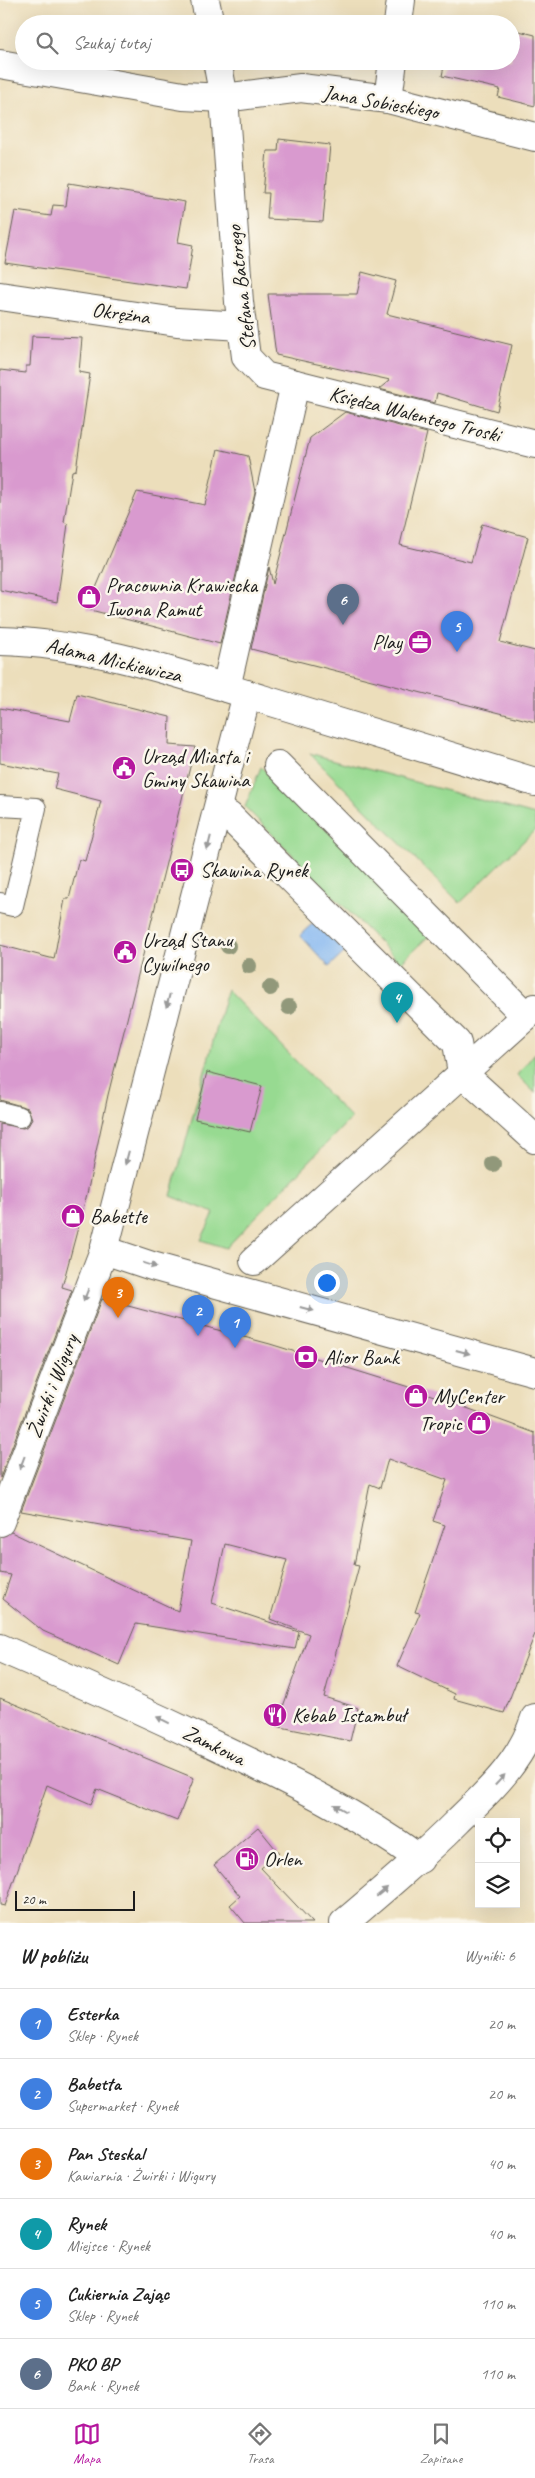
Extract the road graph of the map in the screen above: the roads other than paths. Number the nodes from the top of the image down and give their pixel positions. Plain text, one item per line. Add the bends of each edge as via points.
1 (206, 0) edge
2 (401, 0) edge
3 (208, 15) edge
4 (399, 15) edge
5 (0, 64) edge
6 (15, 67) edge
7 (34, 70) edge
8 (219, 70) edge
9 (392, 70) edge
10 (224, 98) junction
11 (388, 99) junction
12 (535, 137) edge
13 (0, 296) edge
14 (242, 326) junction
15 (295, 384) junction
16 (535, 444) edge
17 (0, 641) edge
18 (237, 691) junction
19 (278, 764) dead end
20 (535, 782) edge
21 (0, 806) edge
22 (229, 816) dead end
23 (0, 903) edge
24 (530, 1012) edge
25 (462, 1073) junction
26 (0, 1112) edge
27 (20, 1118) dead end
28 (535, 1139) edge
29 (104, 1250) junction
30 (254, 1261) dead end
31 (535, 1372) edge
32 (0, 1522) edge
33 (0, 1648) edge
34 (535, 1718) edge
35 (420, 1859) junction
36 (344, 1923) edge

1 - 3 street
2 - 4 street
5 - 6 street
7 - 10 street via 182,96
8 - 10 street, Stefana Batorego
9 - 11 street
10 - 11 street, Jana Sobieskiego via 301,88
10 - 14 street, Stefana Batorego
11 - 12 street, Jana Sobieskiego
13 - 14 street, Okrężna via 176,322
14 - 15 street, Stefana Batorego via 246,357 264,376
15 - 16 street, Księdza Walentego Troski
15 - 18 street
17 - 18 street, Adama Mickiewicza via 66,646 101,653
18 - 20 street, Adama Mickiewicza
18 -> 29 street, Żwirki i Wigury
19 - 24 street
21 - 23 lane via 36,808 14,906
22 - 25 street via 457,1043
24 - 25 street
25 - 28 street
25 - 30 street
26 - 27 lane
29 -> 31 street
29 -> 32 street, Żwirki i Wigury
35 -> 33 street, Zamkowa via 383,1832 316,1794 114,1697
35 -> 34 street via 510,1769
36 -> 35 street

